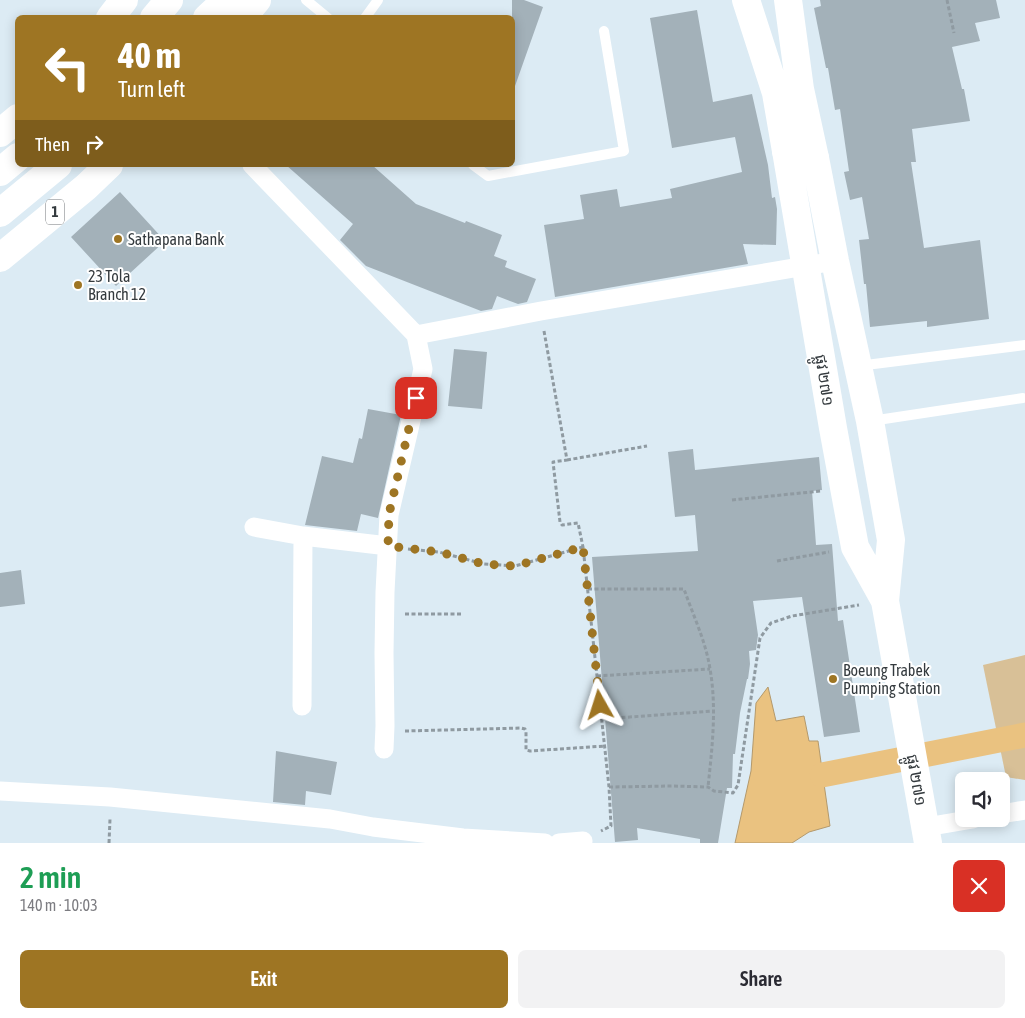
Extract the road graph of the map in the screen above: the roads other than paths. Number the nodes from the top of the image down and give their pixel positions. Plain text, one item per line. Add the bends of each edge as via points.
1 (124, 0) edge
2 (163, 0) edge
3 (169, 0) edge
4 (209, 0) edge
5 (226, 0) edge
6 (257, 0) edge
7 (306, 0) edge
8 (378, 0) edge
9 (746, 0) edge
10 (764, 0) edge
11 (788, 0) edge
12 (112, 15) edge
13 (155, 15) edge
14 (156, 15) edge
15 (198, 15) edge
16 (210, 15) edge
17 (244, 15) edge
18 (324, 15) edge
19 (367, 15) edge
20 (604, 31) dead end
21 (770, 73) junction
22 (15, 120) edge
23 (0, 133) edge
24 (15, 160) edge
25 (56, 167) edge
26 (106, 167) edge
27 (254, 167) edge
28 (476, 167) edge
29 (0, 172) edge
30 (0, 214) edge
31 (0, 258) edge
32 (835, 261) junction
33 (805, 266) junction
34 (416, 335) junction
35 (1025, 345) edge
36 (857, 366) junction
37 (1023, 398) dead end
38 (870, 421) junction
39 (254, 527) dead end
40 (303, 536) junction
41 (388, 546) junction
42 (885, 601) junction
43 (302, 706) dead end
44 (384, 740) road end
45 (0, 791) edge
46 (1025, 810) edge
47 (1010, 812) edge
48 (955, 824) edge
49 (927, 833) edge
50 (583, 841) road end
51 (545, 843) edge
52 (559, 843) edge

1 - 12 main road
2 - 13 main road
3 - 14 main road
4 - 15 main road
5 - 16 main road
6 - 17 main road
7 - 18 lane
8 - 19 lane
9 - 21 main road
10 - 21 main road
11 - 32 main road, ផ្លូវ ២៧១ via 800,89
20 - 28 lane via 624,151 488,176
21 - 33 main road, ផ្លូវ ២៧១
22 - 23 main road
24 - 29 main road
25 - 30 main road
26 - 31 main road, 1
27 - 34 street
32 - 33 street
32 - 36 main road, ផ្លូវ ២៧១
33 - 34 street
33 - 42 main road, ផ្លូវ ២៧១ via 855,547
34 - 41 street via 423,369 389,514
35 - 36 lane
36 - 38 main road, ផ្លូវ ២៧១
37 - 38 lane
38 - 42 main road, ផ្លូវ ២៧១ via 891,540
39 - 40 street
40 - 41 street
40 - 43 street
41 - 44 street via 384,614
42 - 49 main road, ផ្លូវ ២៧១
45 - 51 street via 110,797 330,819 463,838
46 - 47 street
48 - 49 street
50 - 52 street

